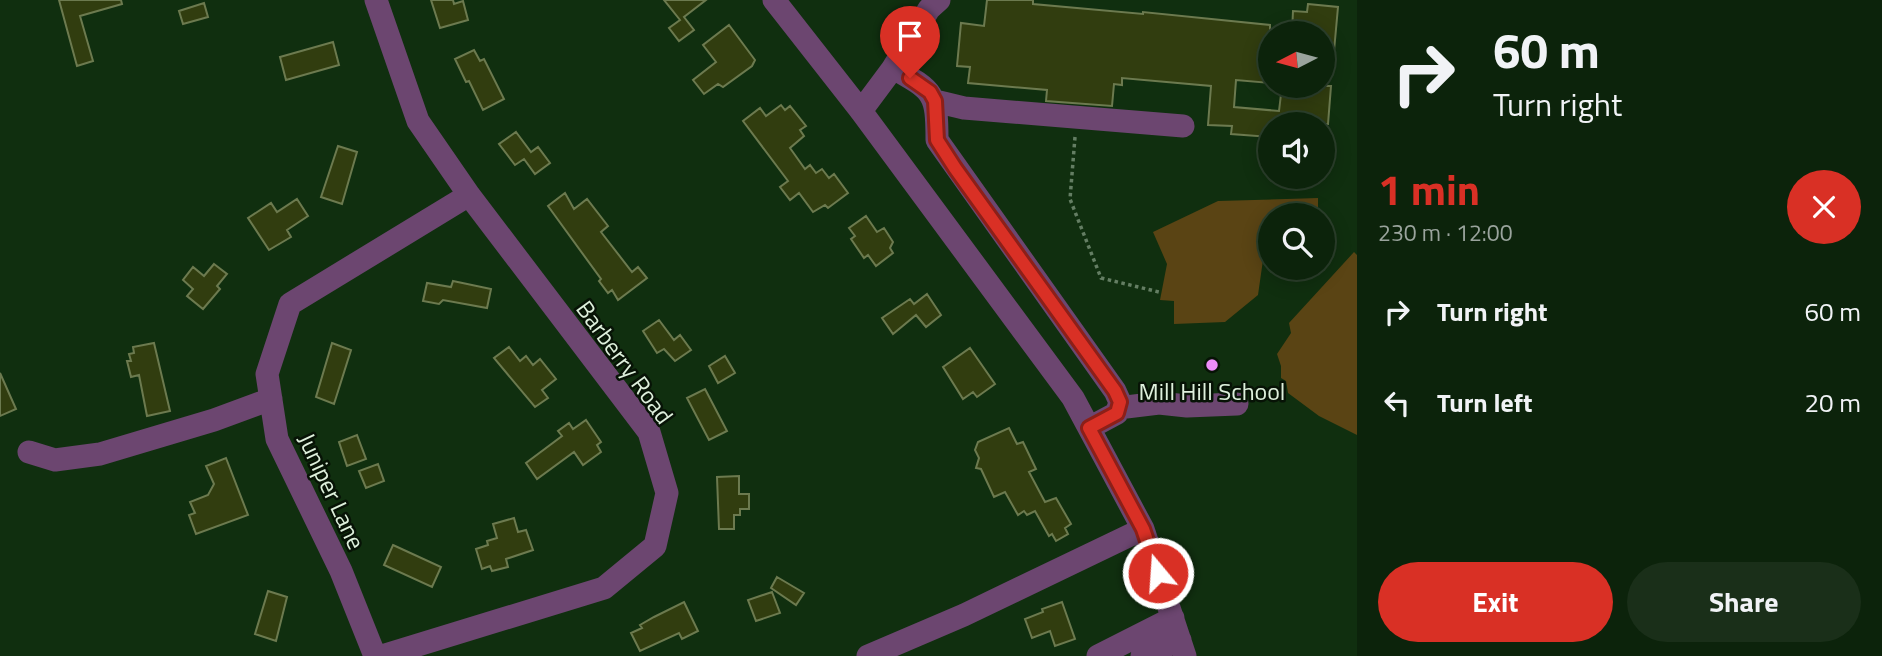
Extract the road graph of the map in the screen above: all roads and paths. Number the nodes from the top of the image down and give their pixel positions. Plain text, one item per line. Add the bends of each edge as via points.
1 (376, 0) edge
2 (774, 0) edge
3 (939, 0) edge
4 (893, 68) junction
5 (935, 101) junction
6 (861, 111) junction
7 (1076, 117) junction
8 (1183, 126) dead end
9 (469, 195) junction
10 (1159, 292) dead end
11 (271, 399) junction
12 (1237, 404) dead end
13 (1118, 408) junction
14 (1089, 428) junction
15 (29, 452) dead end
16 (1143, 529) junction
17 (1173, 618) junction
18 (1182, 648) edge
19 (375, 656) edge
20 (382, 656) edge
21 (867, 656) edge
22 (1098, 656) edge
23 (1142, 656) edge

1 - 9 street, Barberry Road via 418,121
2 - 6 street
3 - 4 street
4 - 5 street via 930,92
4 - 6 street
5 - 7 street via 964,108
5 - 13 street via 937,140 1115,391
6 - 14 street via 1073,398
7 - 8 street
7 - 10 path via 1070,199 1101,278
9 - 11 street, Juniper Lane via 290,304 267,374
9 - 20 street, Barberry Road via 649,432 667,492 655,546 604,588
11 - 15 street via 100,454 55,460
11 - 19 street, Juniper Lane via 277,439 341,571
12 - 13 street via 1159,403
13 - 14 street via 1117,413
14 - 16 street
16 - 17 street
16 - 21 street
17 - 18 street
17 - 22 street
18 - 23 street

